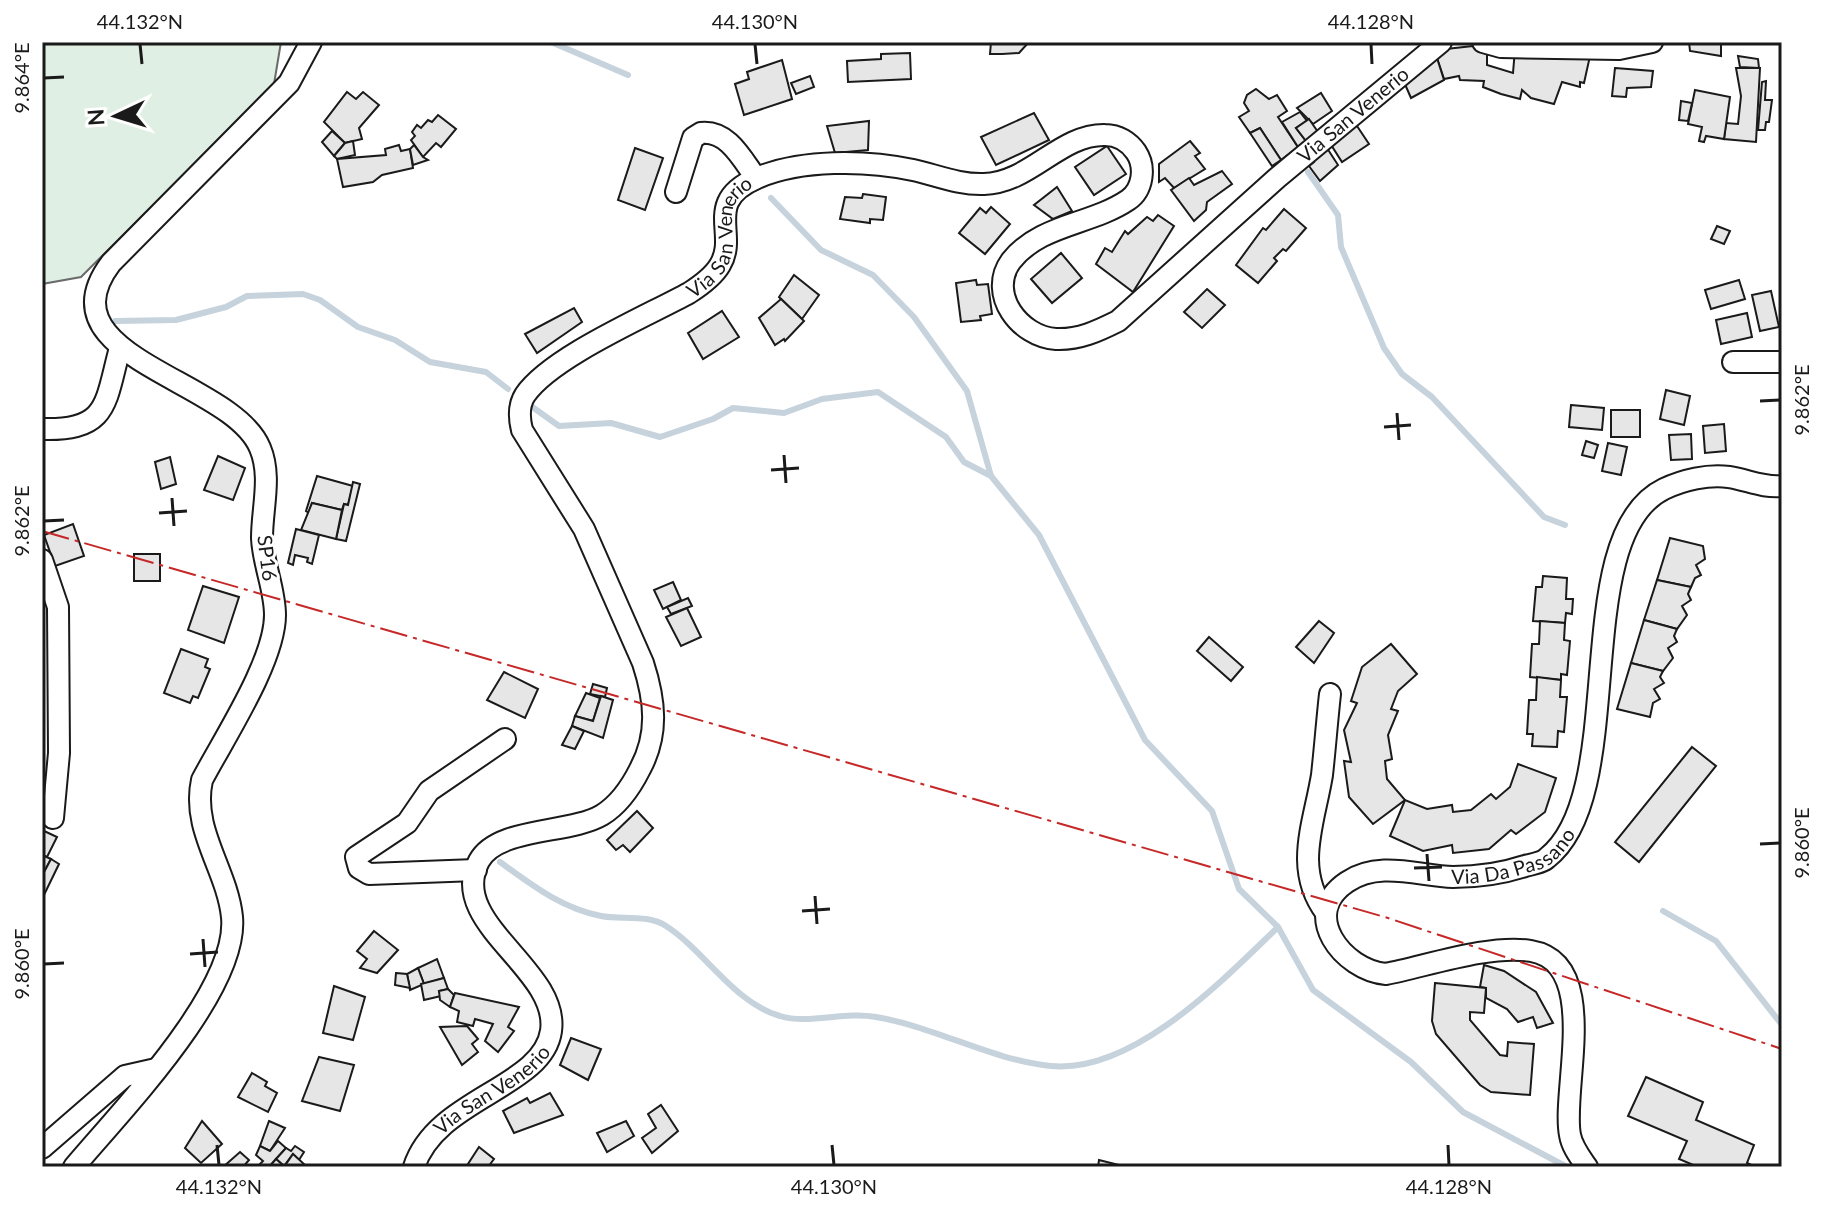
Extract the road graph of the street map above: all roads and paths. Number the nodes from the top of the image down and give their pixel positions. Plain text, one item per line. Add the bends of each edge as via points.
1 (311, 42) edge
2 (1441, 42) edge
3 (1483, 42) edge
4 (1652, 42) edge
5 (756, 178) junction
6 (676, 192) dead end
7 (120, 348) junction
8 (1733, 362) dead end
9 (1782, 362) edge
10 (42, 429) edge
11 (1782, 486) edge
12 (42, 560) edge
13 (1330, 694) dead end
14 (505, 739) dead end
15 (53, 818) dead end
16 (476, 870) junction
17 (1326, 913) junction
18 (156, 1069) junction
19 (42, 1148) edge
20 (74, 1167) edge
21 (414, 1167) edge
22 (1587, 1167) edge

1 - 7 street, SP16 / SP16 via 289,83 98,279 99,321
2 - 5 street, Via San Venerio via 1277,178 1118,321 1085,336 1040,337 1022,326 1005,299 1004,274 1026,245 1130,199 1137,191 1142,170 1135,150 1122,139 1107,134 1082,139 1021,174 985,185 871,165 792,168
3 - 4 street via 1501,47 1619,49
5 - 6 street via 730,142 701,133 693,138
5 - 16 street, Via San Venerio via 740,187 726,208 724,256 710,278 558,367 521,402 520,421 528,442 584,529 643,663 654,728 642,766 615,805 576,825 501,843 487,851
7 - 10 street via 104,404 92,421 77,428
7 - 18 street, SP16 / SP16 via 201,392 253,434 264,463 262,536 275,614 267,655 199,795 209,849 232,915 229,954 205,1000
8 - 9 street
11 - 17 street, Via Da Passano via 1769,488 1727,477 1691,479 1662,490 1639,509 1624,532 1605,619 1588,781 1567,834 1547,859 1498,875 1370,873 1347,881
12 - 15 street via 58,607 59,753
13 - 17 street via 1307,853 1314,896
14 - 16 street via 429,791 407,823 356,857 359,868 369,874
16 - 21 street, Via San Venerio via 475,897 481,912 540,986 551,1012 551,1034 541,1057 430,1135
17 - 22 street via 1326,926 1342,955 1369,972 1386,974 1501,951 1530,951 1550,960 1575,1002 1568,1118 1570,1138
18 - 19 street via 125,1076
18 - 20 street, SP16 / SP16

